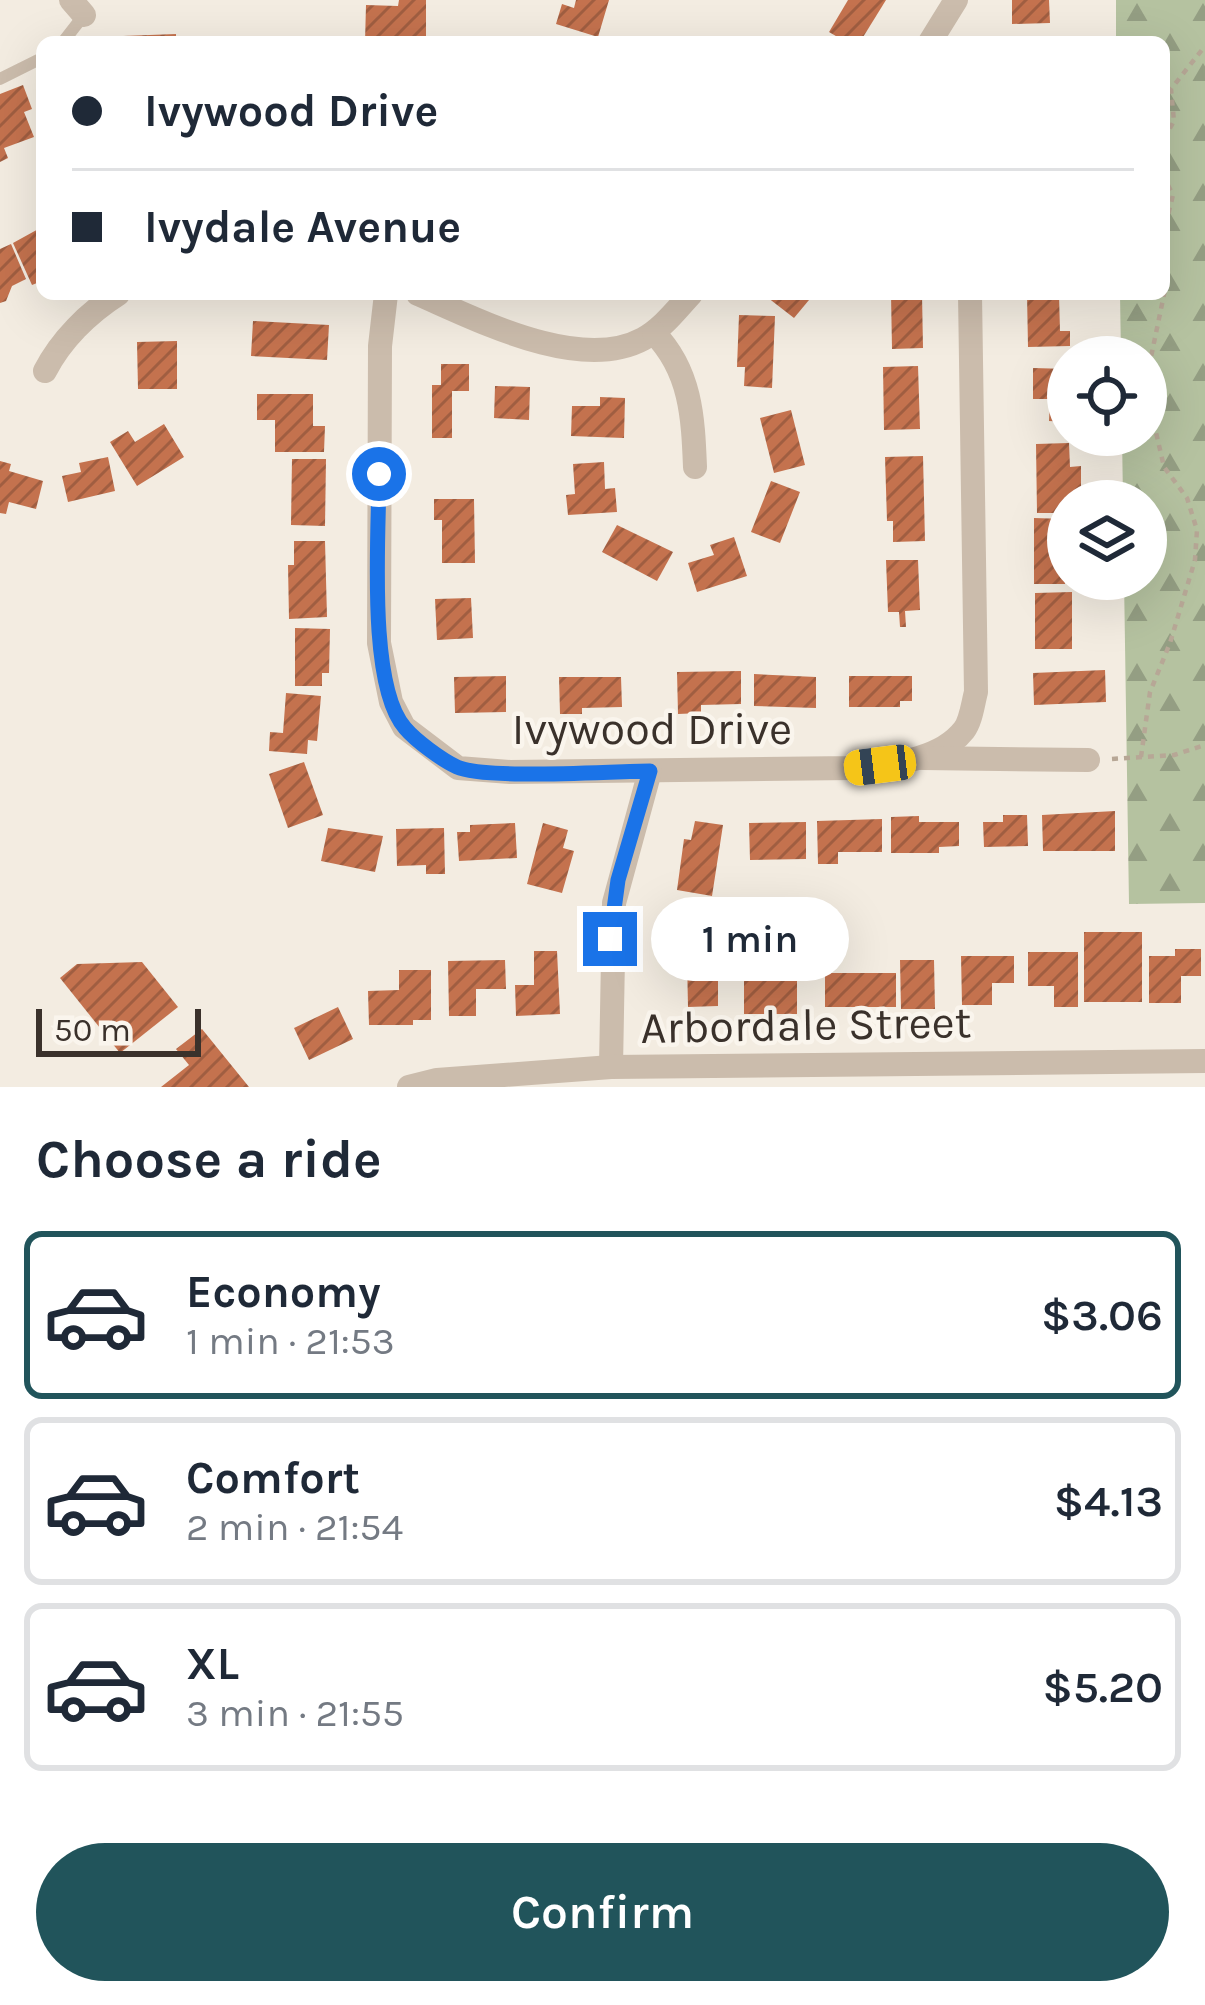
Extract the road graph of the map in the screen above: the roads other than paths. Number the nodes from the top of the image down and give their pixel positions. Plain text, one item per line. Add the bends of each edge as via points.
1 (956, 0) edge
2 (78, 8) edge
3 (66, 36) edge
4 (934, 36) edge
5 (36, 61) edge
6 (0, 79) edge
7 (108, 300) edge
8 (385, 300) edge
9 (433, 300) edge
10 (686, 300) edge
11 (970, 300) edge
12 (654, 333) junction
13 (45, 371) dead end
14 (695, 467) dead end
15 (918, 758) junction
16 (1088, 760) dead end
17 (650, 771) junction
18 (1205, 1060) edge
19 (611, 1067) junction
20 (903, 1076) edge
21 (578, 1079) edge
22 (409, 1087) edge

1 - 4 street
2 - 3 lane
5 - 6 lane
7 - 13 street
8 - 17 street, Ivywood Drive via 379,643 404,728 458,768
9 - 12 street via 575,350 620,347
10 - 12 street
11 - 15 street, Ivywood Drive via 976,692 966,728
12 - 14 street via 674,352 684,380
15 - 16 street, Ivywood Drive
15 - 17 street, Ivywood Drive via 853,768
17 - 19 street via 614,903
18 - 20 street, Arbordale Street
19 - 20 street, Arbordale Street
19 - 21 street, Arbordale Street
21 - 22 street, Arbordale Street via 437,1079

